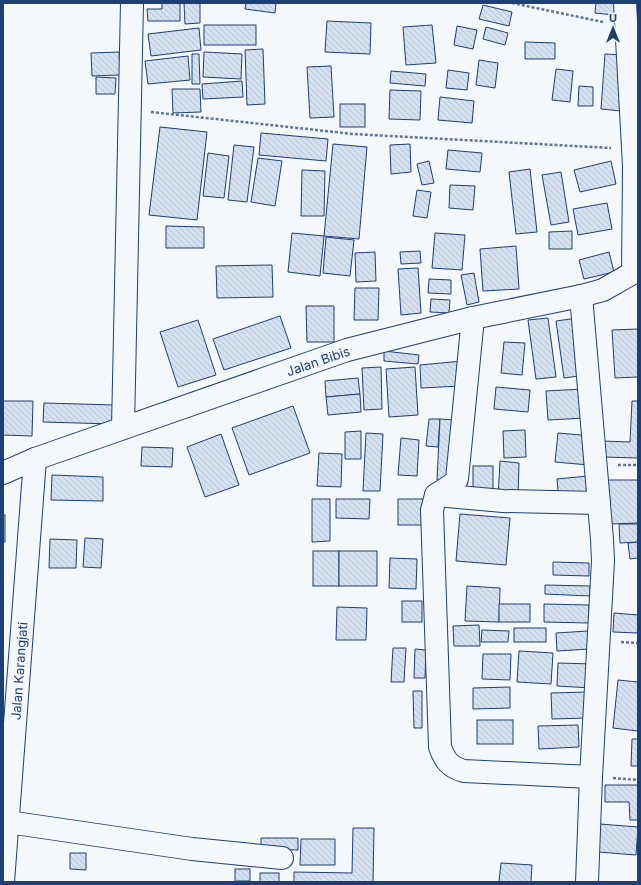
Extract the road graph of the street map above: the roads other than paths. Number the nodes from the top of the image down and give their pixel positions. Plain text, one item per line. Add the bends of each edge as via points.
1 (132, 3) edge
2 (625, 3) edge
3 (635, 272) edge
4 (581, 296) junction
5 (473, 318) junction
6 (123, 428) junction
7 (35, 460) junction
8 (3, 473) edge
9 (436, 495) junction
10 (599, 503) junction
11 (591, 776) junction
12 (8, 822) junction
13 (282, 858) dead end
14 (3, 882) edge
15 (587, 882) edge

1 - 6 street
2 - 3 street via 634,166
3 - 4 street, Jalan Bibis via 603,290
4 - 5 street, Jalan Bibis
4 - 10 street
5 - 6 street, Jalan Bibis via 347,350
5 - 9 street via 457,479
6 - 7 street, Jalan Bibis
7 - 8 street, Jalan Bibis
7 - 12 street, Jalan Karangjati
9 - 10 street via 503,501
9 - 11 street via 432,510 440,747 445,760 450,766 464,771
10 - 11 street via 603,561
11 - 15 street
12 - 13 street via 192,849
12 - 14 street, Jalan Karangjati

